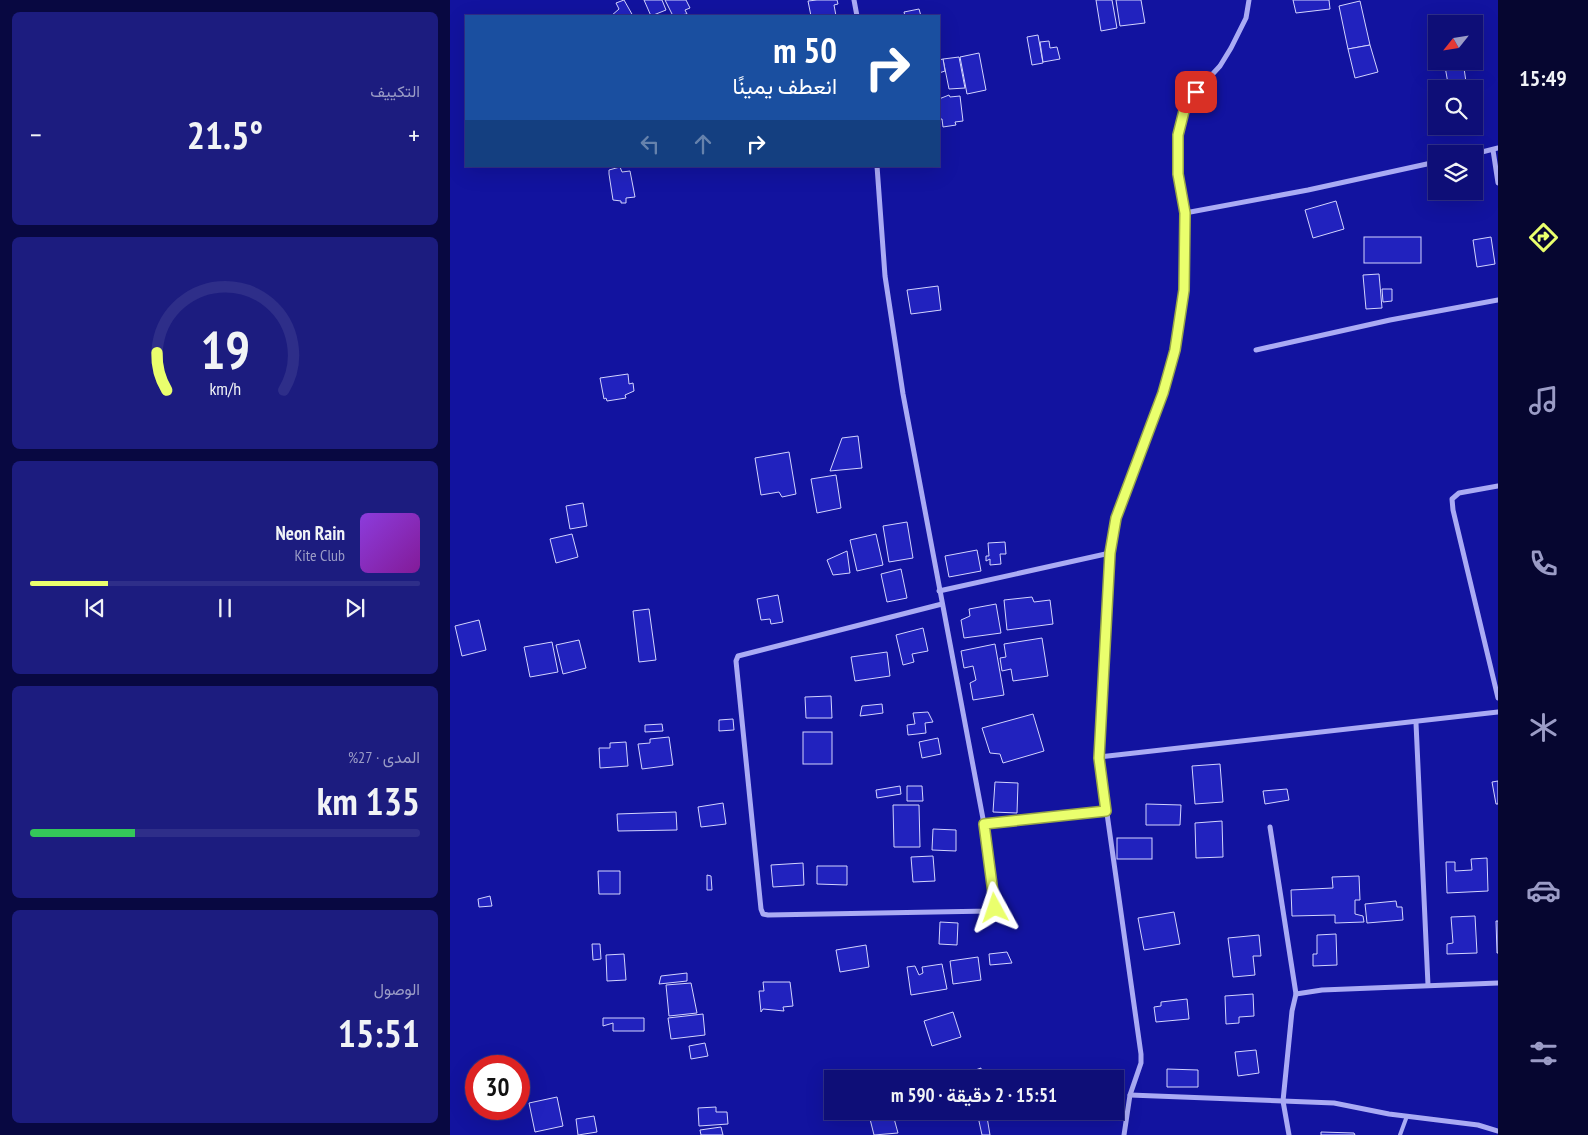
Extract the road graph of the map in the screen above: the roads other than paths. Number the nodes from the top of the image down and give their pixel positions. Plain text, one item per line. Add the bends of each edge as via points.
1 (854, 0) edge
2 (1249, 0) edge
3 (857, 15) edge
4 (1495, 149) edge
5 (1428, 164) edge
6 (877, 167) edge
7 (1498, 183) edge
8 (1185, 213) junction
9 (1498, 300) edge
10 (1256, 350) dead end
11 (1498, 486) edge
12 (1110, 553) junction
13 (939, 591) junction
14 (942, 604) junction
15 (1498, 698) edge
16 (1498, 712) edge
17 (1416, 723) junction
18 (1099, 758) junction
19 (1106, 811) junction
20 (984, 824) junction
21 (1270, 828) dead end
22 (1498, 983) edge
23 (1428, 985) junction
24 (1296, 994) junction
25 (1130, 1095) junction
26 (1283, 1101) junction
27 (1407, 1116) junction
28 (1498, 1131) edge
29 (1124, 1135) edge
30 (1289, 1135) edge
31 (1400, 1135) edge

1 - 3 street
2 - 8 street via 1246,18 1231,48 1184,111 1178,135 1178,174
4 - 7 street
5 - 8 street
6 - 13 street via 889,306
8 - 12 street via 1184,290 1175,350 1163,393 1116,518
9 - 10 street
11 - 15 street via 1459,493 1452,499
12 - 13 street
12 - 18 street
13 - 14 street
14 - 20 street
14 - 20 street via 738,656 761,909 768,915 990,911 996,903
16 - 17 street
17 - 18 street
17 - 23 street
18 - 19 street
19 - 20 street
19 - 25 street via 1141,1054
21 - 24 street
22 - 23 street
23 - 24 street
24 - 26 street
25 - 26 street
25 - 29 street
26 - 27 street via 1334,1103
26 - 30 street
27 - 28 street via 1478,1125
27 - 31 lane

